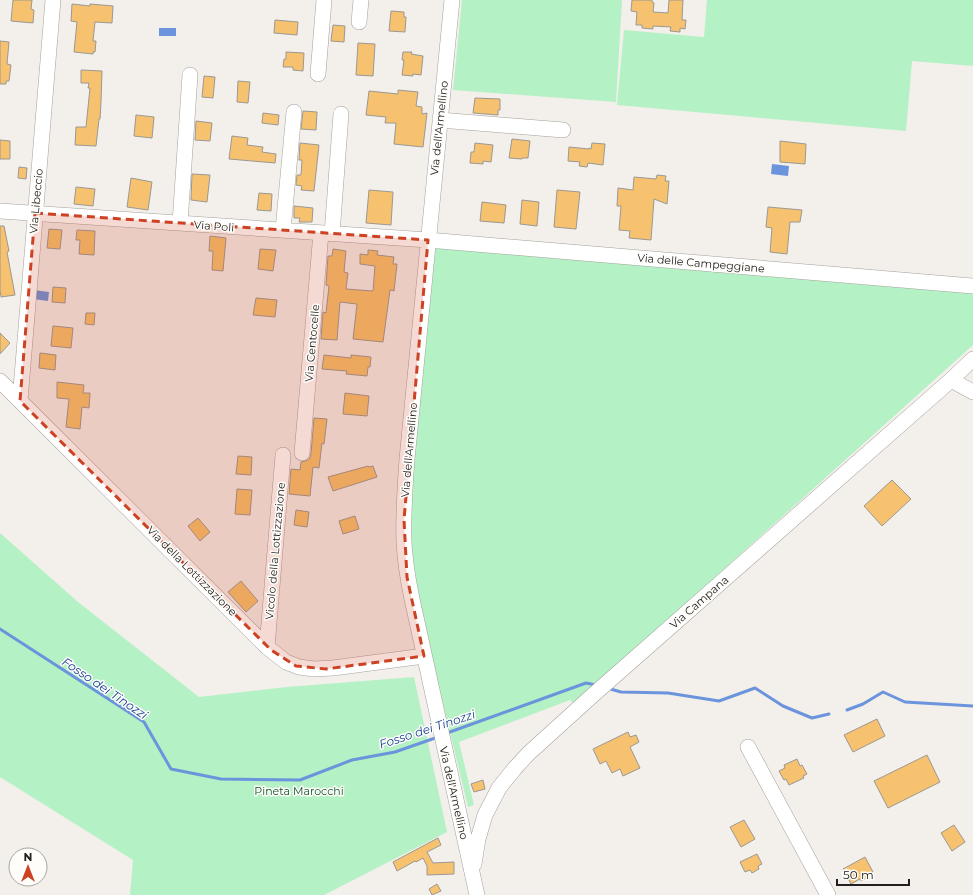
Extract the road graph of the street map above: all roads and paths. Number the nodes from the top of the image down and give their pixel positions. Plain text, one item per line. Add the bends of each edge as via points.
1 (53, 0) edge
2 (324, 0) edge
3 (361, 0) edge
4 (452, 0) edge
5 (359, 22) dead end
6 (318, 74) dead end
7 (190, 75) dead end
8 (294, 112) dead end
9 (341, 114) dead end
10 (440, 116) junction
11 (558, 125) dead end
12 (0, 210) edge
13 (35, 213) junction
14 (180, 223) junction
15 (283, 230) junction
16 (326, 234) junction
17 (428, 240) junction
18 (973, 286) edge
19 (973, 358) edge
20 (951, 380) junction
21 (0, 381) edge
22 (973, 392) edge
23 (20, 401) junction
24 (302, 453) dead end
25 (283, 454) dead end
26 (267, 647) junction
27 (424, 656) junction
28 (748, 747) dead end
29 (473, 875) junction
30 (477, 895) edge
31 (828, 895) edge

1 - 13 street, Via Libeccio
2 - 6 street
3 - 5 street
4 - 10 street, Via dell'Armellino
7 - 14 street
8 - 15 street
9 - 16 street, Via Centocelle
10 - 11 street
10 - 17 street, Via dell'Armellino
12 - 13 street, Via Poli
13 - 14 street, Via Poli
13 - 23 street, Via Libeccio
14 - 15 street, Via Poli
15 - 16 street, Via Poli
16 - 17 street, Via Poli
16 - 24 street, Via Centocelle
17 - 18 street, Via delle Campeggiane
17 - 27 street, Via dell'Armellino via 404,520 407,577
19 - 20 street, Via Campana
20 - 22 street
20 - 29 street, Via Campana via 594,695 515,768 485,815 477,843
21 - 23 street, Via della Lottizzazione
23 - 26 street, Via della Lottizzazione
25 - 26 street, Vicolo della Lottizzazione
26 - 27 street, Via della Lottizzazione via 286,662 314,669
27 - 29 street, Via dell'Armellino
28 - 31 street
29 - 30 street, Via dell'Armellino

